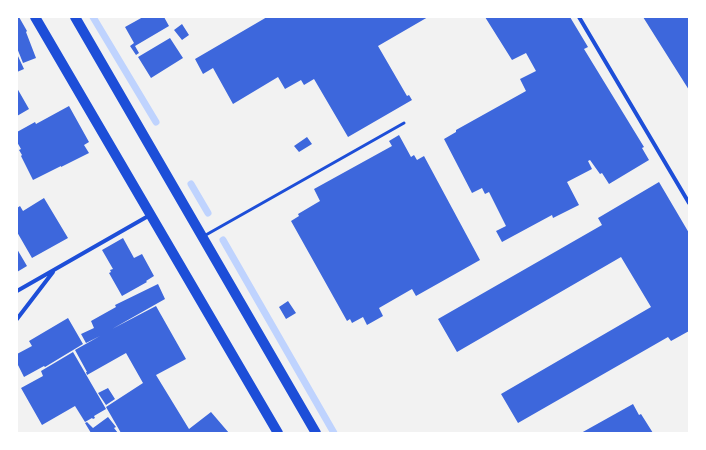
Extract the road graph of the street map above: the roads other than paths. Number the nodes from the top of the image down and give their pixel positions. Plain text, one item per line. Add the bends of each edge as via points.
1 (34, 17) edge
2 (75, 17) edge
3 (579, 17) edge
4 (404, 123) dead end
5 (689, 203) edge
6 (150, 216) junction
7 (202, 237) junction
8 (55, 269) junction
9 (17, 291) edge
10 (17, 319) edge
11 (278, 433) edge
12 (316, 433) edge

1 - 6 main road
2 - 7 main road
3 - 5 street
4 - 7 lane
6 - 8 street
6 - 11 main road
7 - 12 main road
8 - 9 street
8 - 10 street

